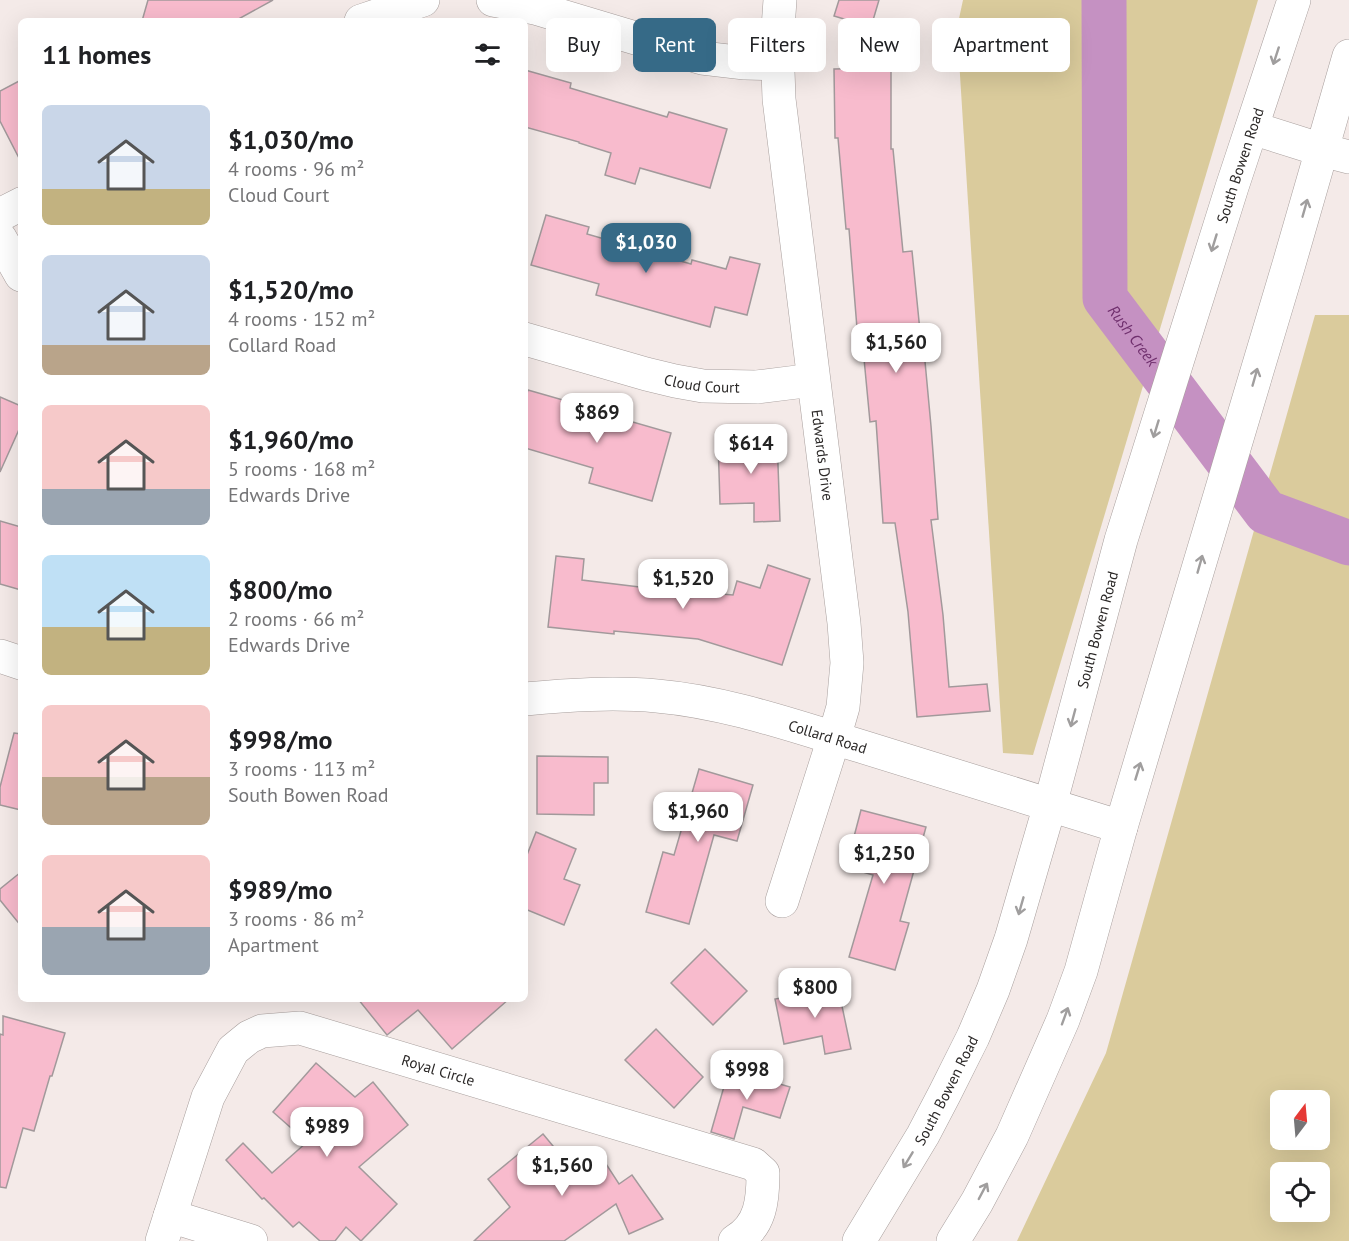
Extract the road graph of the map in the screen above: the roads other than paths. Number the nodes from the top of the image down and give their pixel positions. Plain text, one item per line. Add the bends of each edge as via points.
1 (423, 0) edge
2 (493, 0) edge
3 (780, 0) edge
4 (1294, 0) edge
5 (369, 18) edge
6 (779, 18) edge
7 (1349, 56) edge
8 (728, 61) edge
9 (778, 72) edge
10 (1252, 128) junction
11 (1336, 153) edge
12 (18, 206) edge
13 (0, 215) edge
14 (0, 238) edge
15 (18, 270) edge
16 (528, 340) edge
17 (813, 380) junction
18 (0, 656) edge
19 (18, 662) edge
20 (528, 699) edge
21 (834, 738) junction
22 (1050, 805) junction
23 (1121, 827) junction
24 (782, 901) dead end
25 (166, 1229) edge
26 (251, 1241) edge
27 (735, 1241) edge
28 (859, 1241) edge
29 (953, 1241) edge

1 - 5 main road
2 - 8 main road via 535,8 702,58
3 - 6 main road, Edwards Drive
4 -> 10 main road, South Bowen Road
7 - 11 main road
9 - 17 main road, Edwards Drive
10 - 11 main road
10 -> 22 main road, South Bowen Road via 1121,540
23 -> 11 main road via 1289,264
12 - 13 main road
14 - 15 main road
16 - 17 main road, Cloud Court via 703,386 756,387
17 - 21 main road, Edwards Drive via 846,644 843,707
18 - 19 main road
20 - 21 main road, Collard Road via 576,695 690,700
21 - 22 main road, Collard Road
21 - 24 main road, Edwards Drive
22 - 23 main road, Collard Road
22 -> 28 main road, South Bowen Road via 1011,939 973,1037 922,1135
29 -> 23 main road via 1012,1136 1063,1020 1081,971
25 - 26 main road
25 - 27 main road, Royal Circle via 208,1097 233,1050 262,1031 300,1028 753,1164 763,1173 763,1197 754,1223 745,1236

